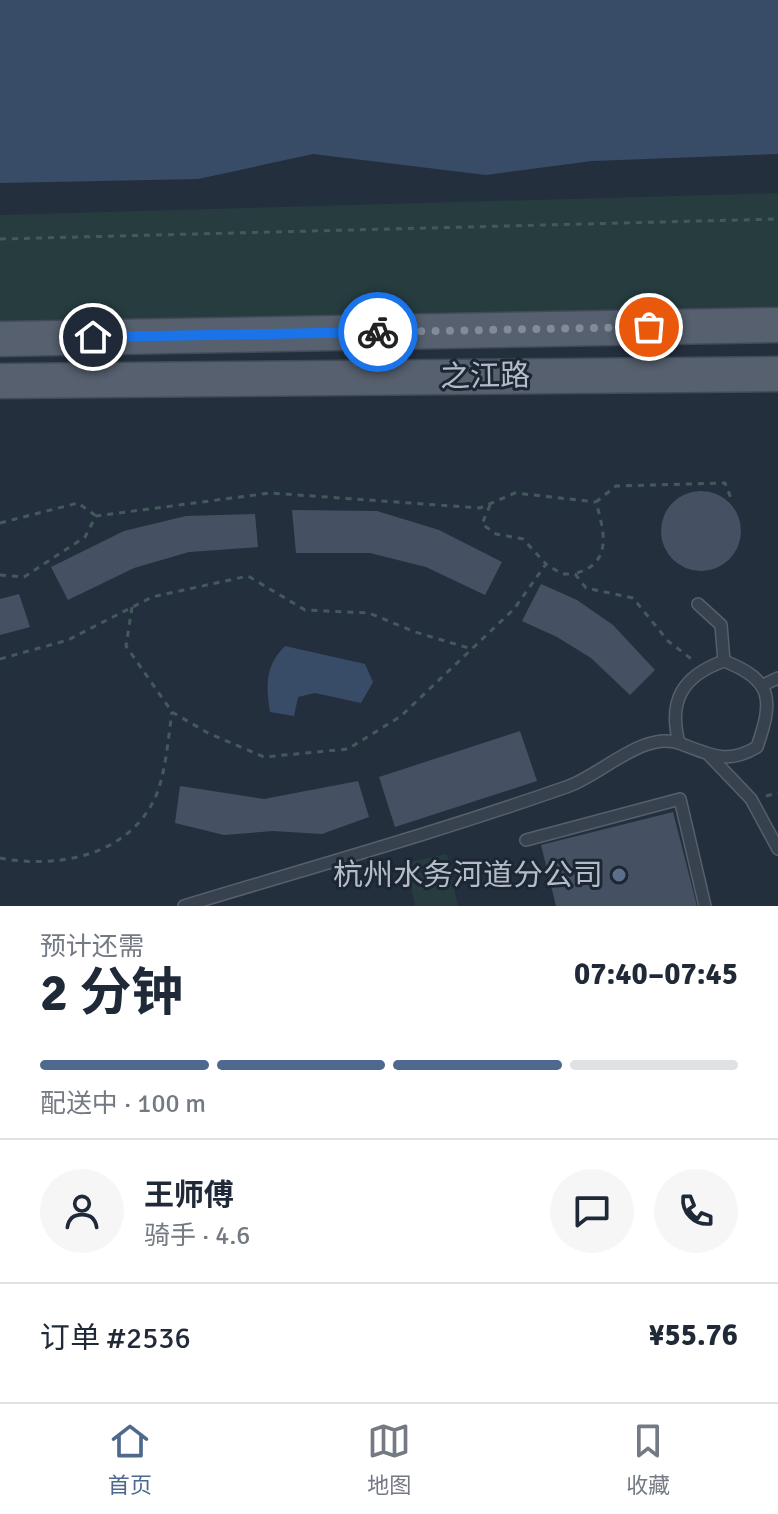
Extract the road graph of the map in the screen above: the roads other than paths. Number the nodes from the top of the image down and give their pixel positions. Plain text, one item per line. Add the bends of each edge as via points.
1 (778, 325) edge
2 (0, 339) edge
3 (778, 374) edge
4 (0, 381) edge
5 (698, 604) dead end
6 (724, 661) junction
7 (778, 678) edge
8 (763, 685) junction
9 (679, 743) junction
10 (708, 754) junction
11 (526, 840) dead end
12 (778, 849) edge
13 (184, 906) edge
14 (705, 906) edge

1 - 2 main road, 之江路
3 - 4 main road, 之江路
5 - 6 lane via 721,625
6 - 8 lane via 745,669
6 - 9 lane via 704,668 680,693 672,717
7 - 8 lane
8 - 10 lane via 770,712 757,747 738,758
9 - 10 lane
9 - 13 lane via 667,739 574,784 474,819
10 - 12 lane via 751,799
11 - 14 lane via 680,799

